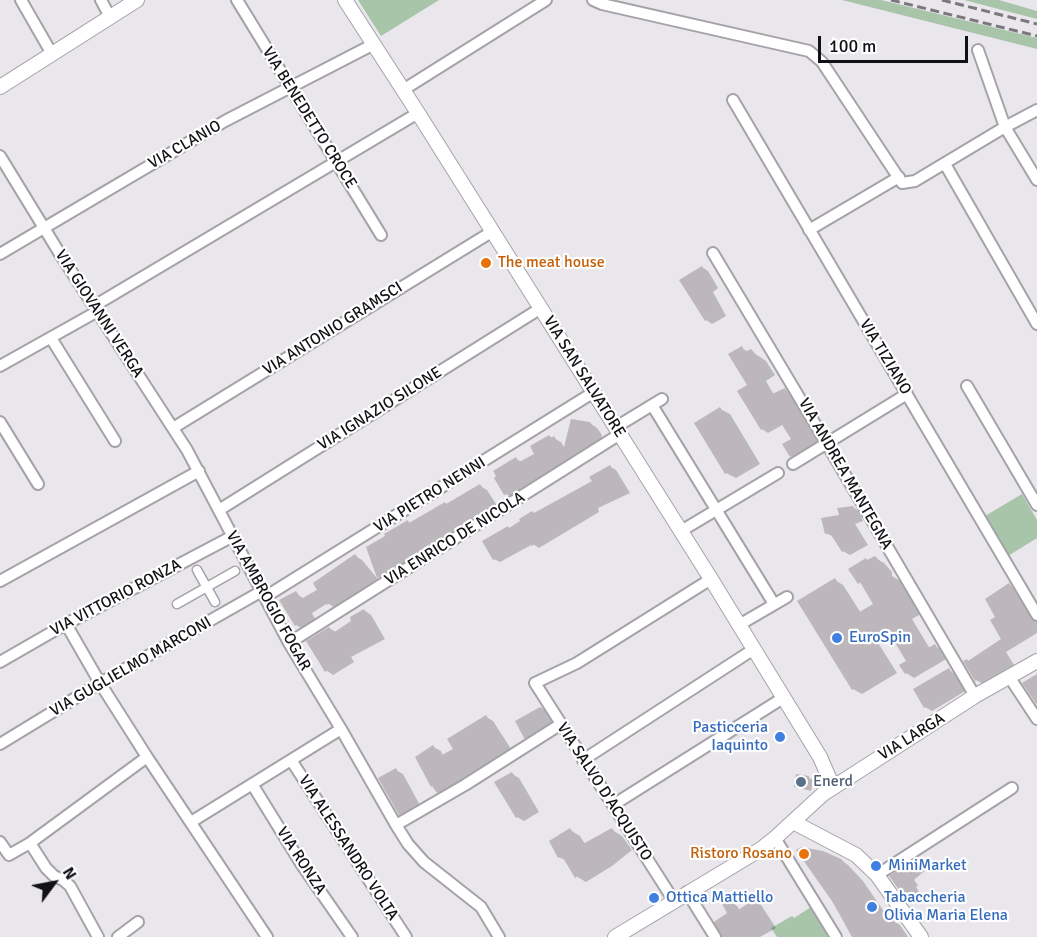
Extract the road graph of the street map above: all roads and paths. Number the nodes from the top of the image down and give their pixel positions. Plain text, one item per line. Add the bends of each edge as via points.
1 (21, 0) edge
2 (101, 0) edge
3 (137, 0) edge
4 (237, 0) edge
5 (345, 0) edge
6 (546, 0) edge
7 (593, 0) edge
8 (110, 17) junction
9 (374, 44) junction
10 (978, 50) dead end
11 (52, 54) junction
12 (0, 87) edge
13 (290, 87) junction
14 (403, 90) junction
15 (733, 100) dead end
16 (1037, 110) edge
17 (418, 113) junction
18 (1005, 127) junction
19 (0, 156) edge
20 (336, 162) junction
21 (945, 165) junction
22 (899, 177) junction
23 (1037, 180) edge
24 (44, 228) junction
25 (810, 230) junction
26 (493, 231) junction
27 (381, 235) dead end
28 (713, 253) dead end
29 (0, 254) edge
30 (541, 308) junction
31 (96, 309) junction
32 (1037, 324) edge
33 (51, 338) junction
34 (0, 366) edge
35 (967, 386) dead end
36 (594, 392) junction
37 (907, 394) junction
38 (662, 399) dead end
39 (652, 405) junction
40 (0, 422) edge
41 (173, 428) junction
42 (618, 431) junction
43 (115, 441) dead end
44 (827, 444) junction
45 (793, 464) dead end
46 (199, 471) junction
47 (778, 473) dead end
48 (38, 484) dead end
49 (1037, 506) edge
50 (219, 510) junction
51 (716, 510) junction
52 (681, 531) junction
53 (233, 536) junction
54 (196, 570) dead end
55 (235, 571) dead end
56 (711, 579) junction
57 (0, 581) edge
58 (207, 587) junction
59 (264, 594) junction
60 (787, 597) dead end
61 (215, 602) dead end
62 (177, 604) dead end
63 (774, 604) junction
64 (1037, 615) edge
65 (66, 624) junction
66 (739, 625) junction
67 (289, 643) junction
68 (754, 649) junction
69 (1037, 661) edge
70 (0, 662) edge
71 (1010, 678) junction
72 (100, 683) junction
73 (975, 696) junction
74 (783, 698) junction
75 (1037, 719) edge
76 (561, 724) junction
77 (341, 729) junction
78 (0, 744) edge
79 (147, 757) junction
80 (291, 760) junction
81 (583, 760) junction
82 (839, 783) junction
83 (252, 784) junction
84 (1012, 788) dead end
85 (612, 805) junction
86 (191, 822) junction
87 (793, 822) junction
88 (396, 825) junction
89 (775, 838) junction
90 (0, 842) edge
91 (30, 843) junction
92 (877, 875) junction
93 (687, 892) junction
94 (674, 901) junction
95 (138, 922) dead end
96 (98, 937) edge
97 (118, 937) edge
98 (267, 937) edge
99 (352, 937) edge
100 (406, 937) edge
101 (499, 937) edge
102 (615, 937) edge
103 (715, 937) edge
104 (837, 937) edge
105 (921, 937) edge

1 - 11 street
2 - 8 street
3 - 8 street
4 - 13 street, VIA BENEDETTO CROCE
5 - 9 street, VIA SAN SALVATORE
6 - 14 street
7 - 22 street via 809,51 822,62
8 - 11 street
9 - 13 street, VIA CLANIO
9 - 14 street, VIA SAN SALVATORE
10 - 18 street
11 - 12 street
13 - 20 street, VIA BENEDETTO CROCE
13 - 24 street, VIA CLANIO
14 - 17 street, VIA SAN SALVATORE
15 - 25 street, VIA TIZIANO
16 - 18 street
17 - 20 street
17 - 26 street, VIA SAN SALVATORE
18 - 21 street
18 - 23 street
19 - 24 street, VIA GIOVANNI VERGA
20 - 27 street, VIA BENEDETTO CROCE
20 - 31 street
21 - 22 street via 915,181 902,183
21 - 32 street
22 - 25 street
24 - 29 street, VIA CLANIO
24 - 31 street, VIA GIOVANNI VERGA
25 - 37 street, VIA TIZIANO
26 - 30 street, VIA SAN SALVATORE
26 - 41 street, VIA ANTONIO GRAMSCI
28 - 44 street, VIA ANDREA MANTEGNA
30 - 36 street, VIA SAN SALVATORE
30 - 50 street, VIA IGNAZIO SILONE
31 - 33 street
31 - 41 street, VIA GIOVANNI VERGA
33 - 34 street
33 - 43 street
35 - 49 street
36 - 42 street, VIA SAN SALVATORE
36 - 59 street, VIA PIETRO NENNI
37 - 44 street
37 - 64 street, VIA TIZIANO
38 - 39 street, VIA ENRICO DE NICOLA
39 - 42 street, VIA ENRICO DE NICOLA
39 - 51 street
40 - 48 street
41 - 46 street, VIA GIOVANNI VERGA
42 - 52 street, VIA SAN SALVATORE
42 - 67 street, VIA ENRICO DE NICOLA
44 - 45 street
44 - 73 street, VIA ANDREA MANTEGNA
46 - 50 street, VIA AMBROGIO FOGAR
46 - 57 street
47 - 51 street
50 - 53 street, VIA AMBROGIO FOGAR
51 - 52 street
51 - 63 street
52 - 56 street, VIA SAN SALVATORE
53 - 59 street, VIA AMBROGIO FOGAR
53 - 65 street, VIA VITTORIO RONZA
54 - 58 street
55 - 58 street
56 - 66 street, VIA SAN SALVATORE
56 - 76 street, VIA SALVO D'ACQUISTO via 577,663 535,683
58 - 61 street
58 - 62 street
59 - 67 street, VIA AMBROGIO FOGAR
59 - 72 street, VIA GUGLIELMO MARCONI
60 - 63 street
63 - 66 street
65 - 70 street, VIA VITTORIO RONZA
65 - 72 street
66 - 68 street, VIA SAN SALVATORE
67 - 77 street, VIA AMBROGIO FOGAR
68 - 74 street, VIA SAN SALVATORE
68 - 81 street
69 - 71 street, VIA LARGA
71 - 73 street, VIA LARGA
71 - 75 street
72 - 78 street, VIA GUGLIELMO MARCONI
72 - 79 street
73 - 82 street, VIA LARGA
74 - 82 street, VIA SAN SALVATORE
74 - 85 street
76 - 81 street, VIA SALVO D'ACQUISTO
76 - 88 street
77 - 80 street
77 - 88 street, VIA AMBROGIO FOGAR
79 - 86 street
79 - 91 street
80 - 83 street
80 - 100 street, VIA ALESSANDRO VOLTA
81 - 85 street, VIA SALVO D'ACQUISTO
82 - 87 street, VIA LARGA
83 - 86 street
83 - 99 street, VIA RONZA
84 - 92 street
85 - 94 street, VIA SALVO D'ACQUISTO
86 - 98 street
87 - 89 street, VIA LARGA
87 - 92 street via 856,855
88 - 101 street, VIA AMBROGIO FOGAR via 424,862 481,907
89 - 93 street, VIA LARGA
89 - 104 street
90 - 91 street via 9,855
91 - 96 street via 46,868 70,886
92 - 105 street
93 - 94 street, VIA LARGA
93 - 103 street
94 - 102 street, VIA LARGA
95 - 97 street

